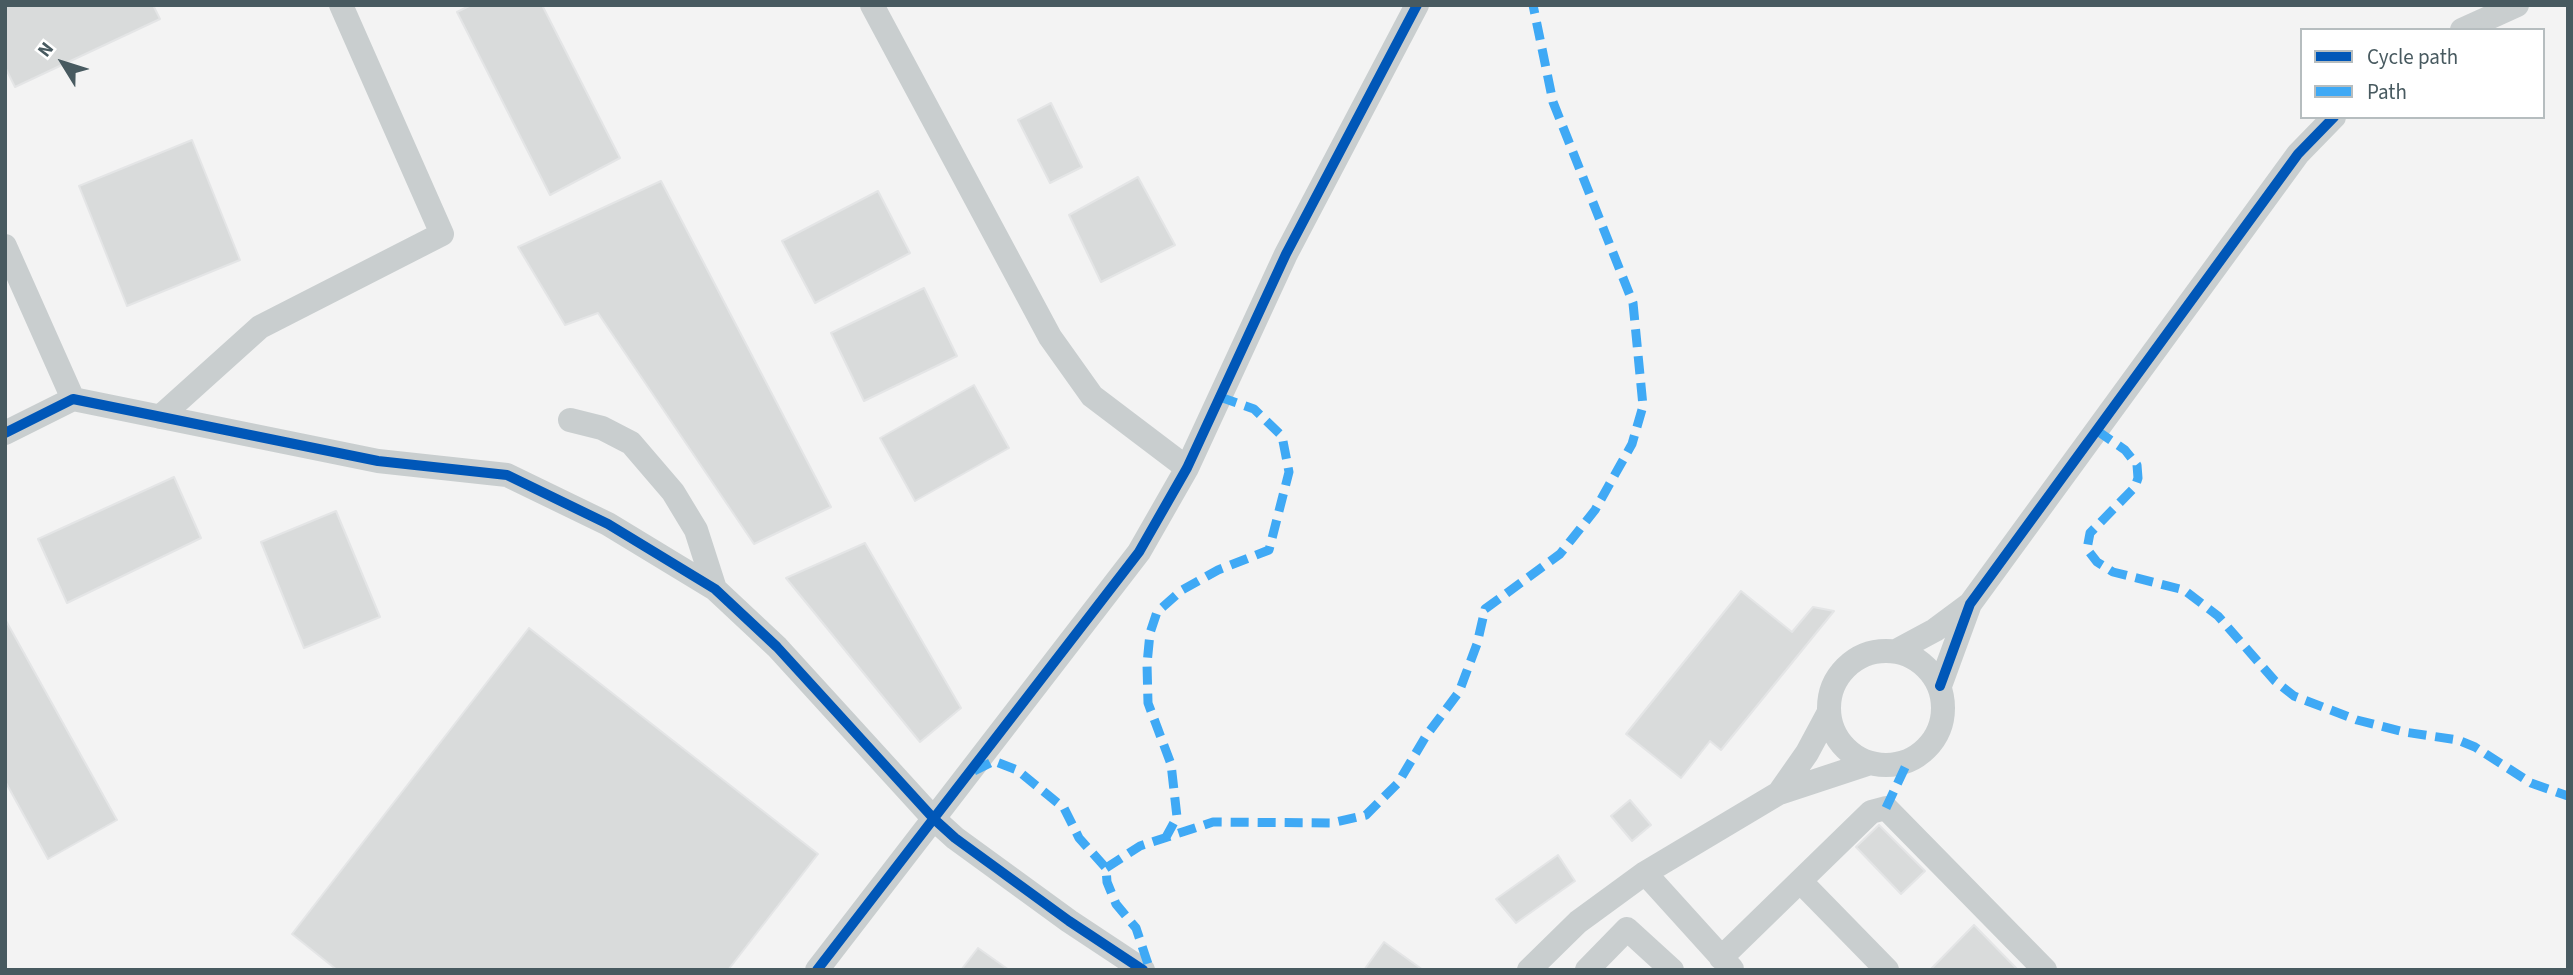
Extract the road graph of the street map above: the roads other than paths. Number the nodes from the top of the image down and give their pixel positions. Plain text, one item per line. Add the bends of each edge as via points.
1 (341, 5) edge
2 (872, 5) edge
3 (1417, 5) edge
4 (2517, 5) edge
5 (2466, 28) edge
6 (2332, 119) edge
7 (5, 246) edge
8 (73, 399) junction
9 (160, 417) junction
10 (570, 420) dead end
11 (5, 433) edge
12 (1187, 468) junction
13 (715, 589) junction
14 (1970, 604) junction
15 (1896, 651) junction
16 (1940, 686) junction
17 (1829, 712) junction
18 (1870, 763) junction
19 (1779, 793) junction
20 (934, 818) junction
21 (1645, 873) junction
22 (1801, 882) junction
23 (1727, 964) edge
24 (817, 970) edge
25 (1143, 970) edge
26 (1529, 970) edge
27 (1587, 970) edge
28 (1672, 970) edge
29 (1887, 970) edge
30 (2045, 970) edge

1 - 9 street via 442,234 260,327
2 - 12 street via 1050,337 1092,397
3 - 12 street via 1286,254
4 - 5 street
6 - 14 street via 2298,154
7 - 8 street
8 - 9 street
8 - 11 street
9 - 13 street via 378,461 507,475 608,524
10 - 13 street via 602,428 631,443 656,472 696,530
12 - 20 street via 1139,552
13 - 20 street via 777,647
14 - 15 street
14 - 16 street
15 - 16 street via 1914,657
15 - 17 street via 1856,659 1841,673
16 - 18 street via 1944,708 1940,729 1927,748 1908,761
17 - 18 street via 1846,749
17 - 19 street
18 - 19 street
19 - 21 street
20 - 24 street
20 - 25 street via 1069,921
21 - 23 street
21 - 26 street via 1578,922
22 - 23 street
22 - 29 street
22 - 30 street via 1871,813 1886,808
27 - 28 street via 1627,929

